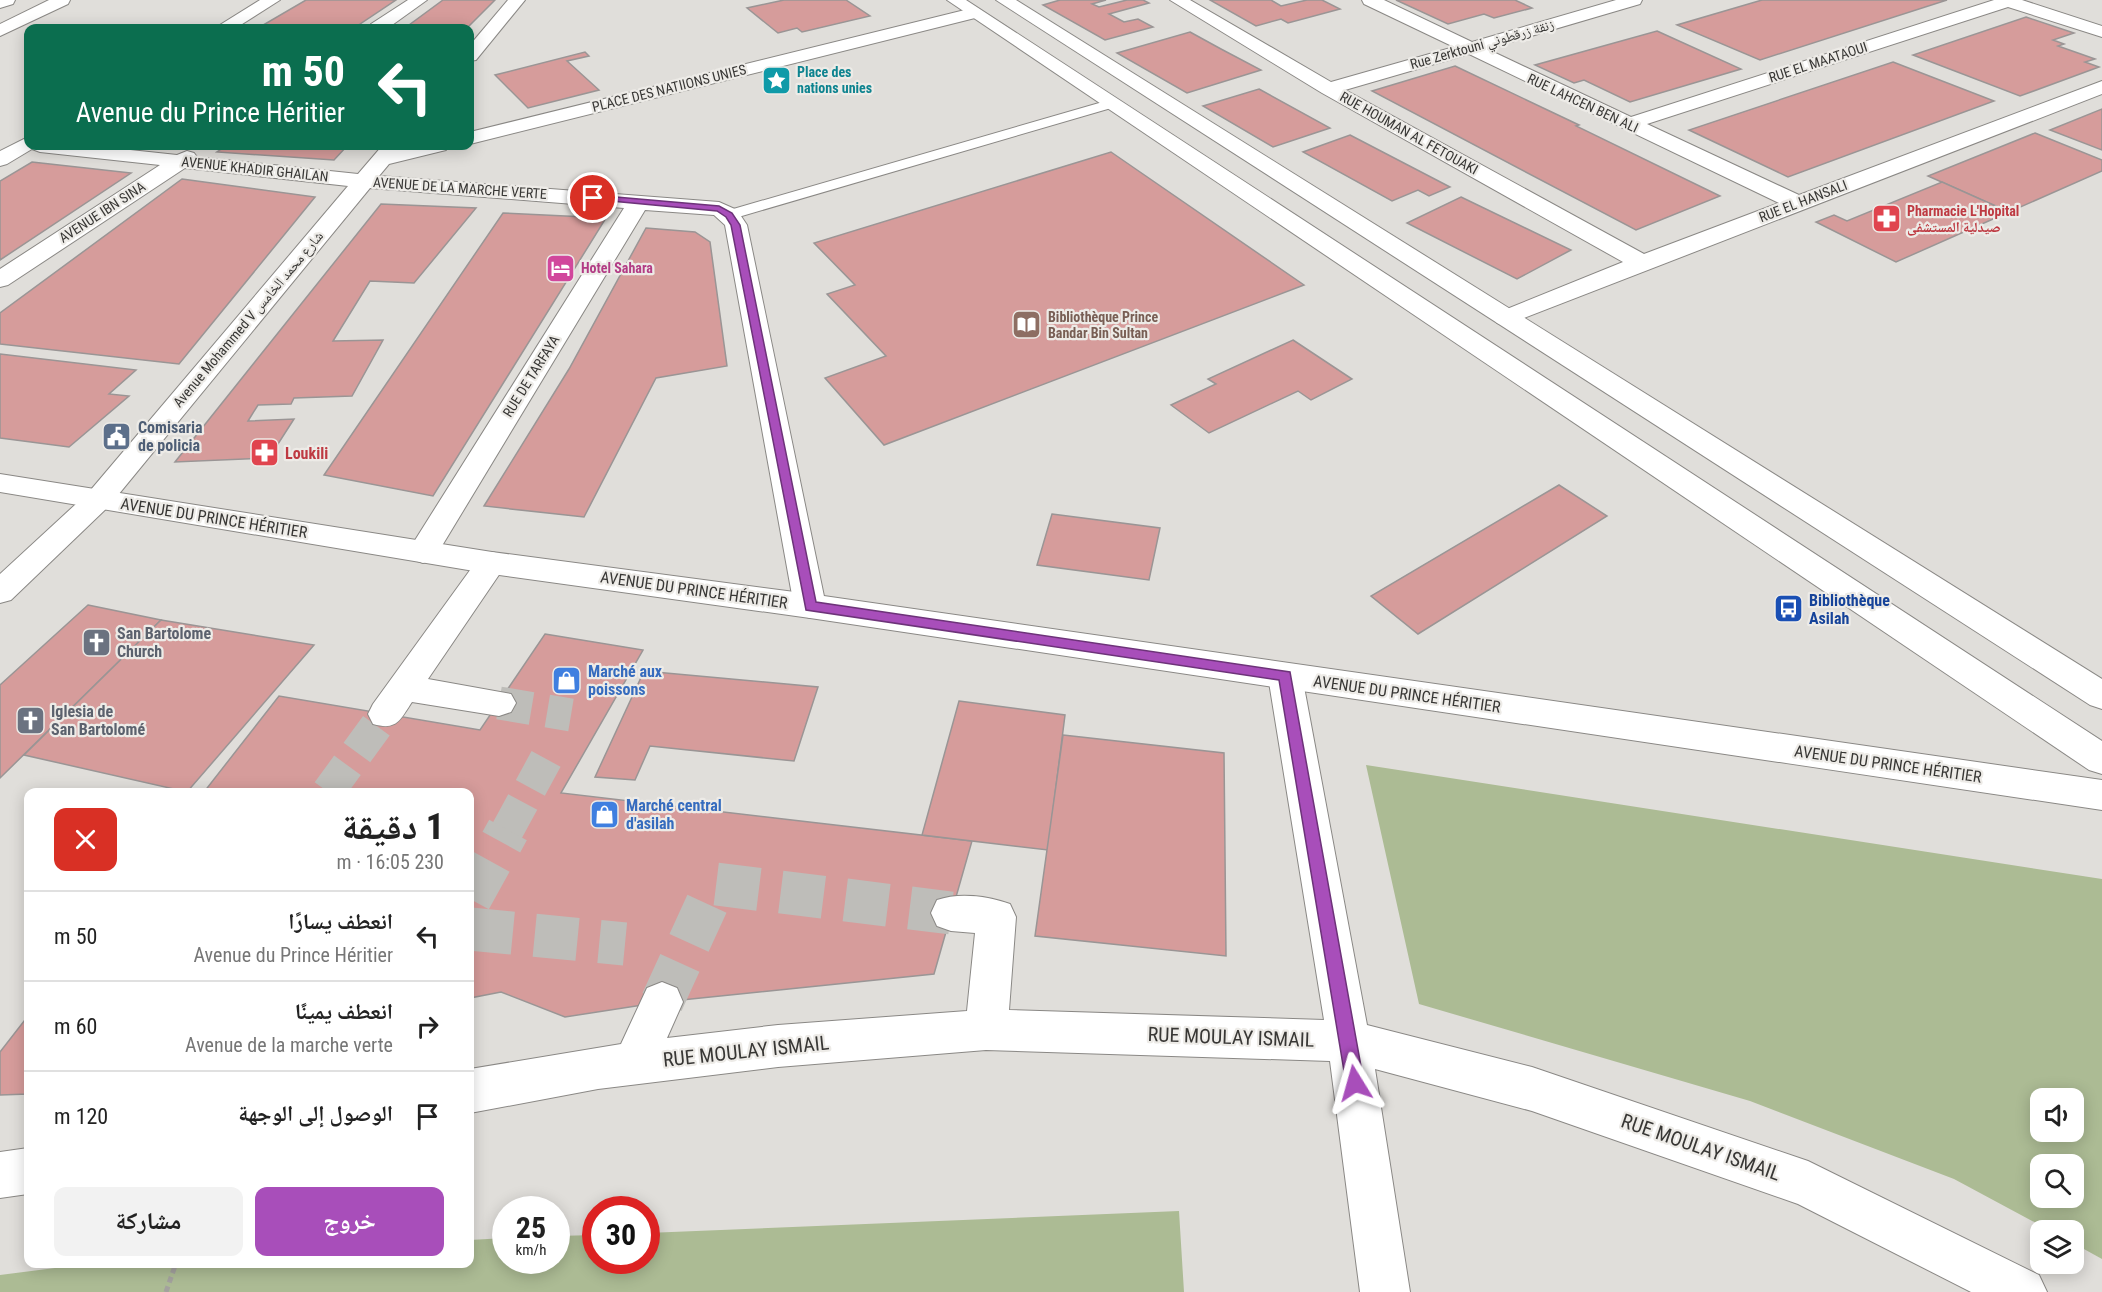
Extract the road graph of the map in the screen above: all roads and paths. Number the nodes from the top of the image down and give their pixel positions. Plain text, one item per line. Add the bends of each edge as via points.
1 (7, 0) edge
2 (62, 0) edge
3 (272, 0) edge
4 (419, 0) edge
5 (517, 0) edge
6 (1004, 0) edge
7 (1178, 0) edge
8 (1370, 0) edge
9 (1562, 0) edge
10 (1634, 0) edge
11 (2007, 0) edge
12 (0, 3) edge
13 (964, 6) edge
14 (1590, 12) junction
15 (231, 24) edge
16 (383, 24) edge
17 (0, 31) edge
18 (2102, 32) edge
19 (1468, 48) junction
20 (474, 51) edge
21 (2102, 87) edge
22 (1329, 89) junction
23 (1113, 103) junction
24 (1628, 124) junction
25 (474, 137) edge
26 (0, 142) edge
27 (24, 144) edge
28 (24, 148) edge
29 (84, 150) edge
30 (198, 150) edge
31 (409, 150) edge
32 (387, 153) edge
33 (0, 160) edge
34 (181, 161) junction
35 (364, 181) junction
36 (639, 201) junction
37 (1797, 203) junction
38 (729, 215) junction
39 (1642, 263) junction
40 (0, 280) edge
41 (1506, 318) junction
42 (0, 483) edge
43 (99, 499) junction
44 (423, 552) junction
45 (492, 563) junction
46 (0, 592) edge
47 (810, 606) junction
48 (1285, 676) junction
49 (2102, 696) edge
50 (499, 703) tunnel mouth
51 (2102, 760) edge
52 (2102, 795) edge
53 (951, 913) tunnel mouth
54 (662, 1002) tunnel mouth
55 (986, 1030) junction
56 (1349, 1041) junction
57 (634, 1063) junction
58 (474, 1090) edge
59 (24, 1172) edge
60 (0, 1175) edge
61 (174, 1268) edge
62 (166, 1292) edge
63 (1385, 1292) edge
64 (2022, 1292) edge

1 - 12 street
2 - 17 street
3 - 15 street
4 - 16 street
5 - 20 street
6 - 41 street
7 - 22 street, RUE HOUMAN AL FETOUAKI
8 - 19 street, RUE LAHCEN BEN ALI
9 - 14 street
10 - 14 street, Rue Zerktouni زنقة زرقطوني
11 - 18 street
11 - 24 street, RUE EL MAATAOUI
13 - 23 street
13 - 25 street, PLACE DES NATIIONS UNIES
14 - 19 street, Rue Zerktouni زنقة زرقطوني
19 - 22 street, Rue Zerktouni زنقة زرقطوني
19 - 24 street, RUE LAHCEN BEN ALI
21 - 37 street, RUE EL HANSALI
22 - 39 street, RUE HOUMAN AL FETOUAKI
23 - 38 lane
23 - 51 street
24 - 37 street, RUE LAHCEN BEN ALI
26 - 27 street, AVENUE KHADIR GHAILAN
28 - 33 street
29 - 34 street, AVENUE KHADIR GHAILAN
30 - 34 street, AVENUE IBN SINA
31 - 32 street
32 - 35 street, Avenue Mohammed V شارع محمد الخامس
34 - 35 street, AVENUE KHADIR GHAILAN
34 - 40 street, AVENUE IBN SINA
35 - 36 street, AVENUE DE LA MARCHE VERTE
35 - 43 street, Avenue Mohammed V شارع محمد الخامس
36 - 38 street, AVENUE DE LA MARCHE VERTE via 701,206
36 - 44 street, RUE DE TARFAYA
37 - 39 street, RUE EL HANSALI
38 - 47 street via 736,225
39 - 41 street, RUE EL HANSALI
41 - 49 street
42 - 43 street, AVENUE DU PRINCE HÉRITIER
43 - 44 street, AVENUE DU PRINCE HÉRITIER
43 - 46 street, Avenue Mohammed V شارع محمد الخامس
44 - 45 street, AVENUE DU PRINCE HÉRITIER
45 - 47 street, AVENUE DU PRINCE HÉRITIER
45 - 50 street via 395,701
47 - 48 street, AVENUE DU PRINCE HÉRITIER
48 - 52 street, AVENUE DU PRINCE HÉRITIER
48 - 56 street
53 - 55 street via 996,916
54 - 57 street
55 - 56 street, RUE MOULAY ISMAIL
55 - 57 street, RUE MOULAY ISMAIL via 778,1046
56 - 63 street
56 - 64 street, RUE MOULAY ISMAIL via 1532,1089 1808,1184
57 - 58 street, RUE MOULAY ISMAIL
59 - 60 street
61 - 62 path

